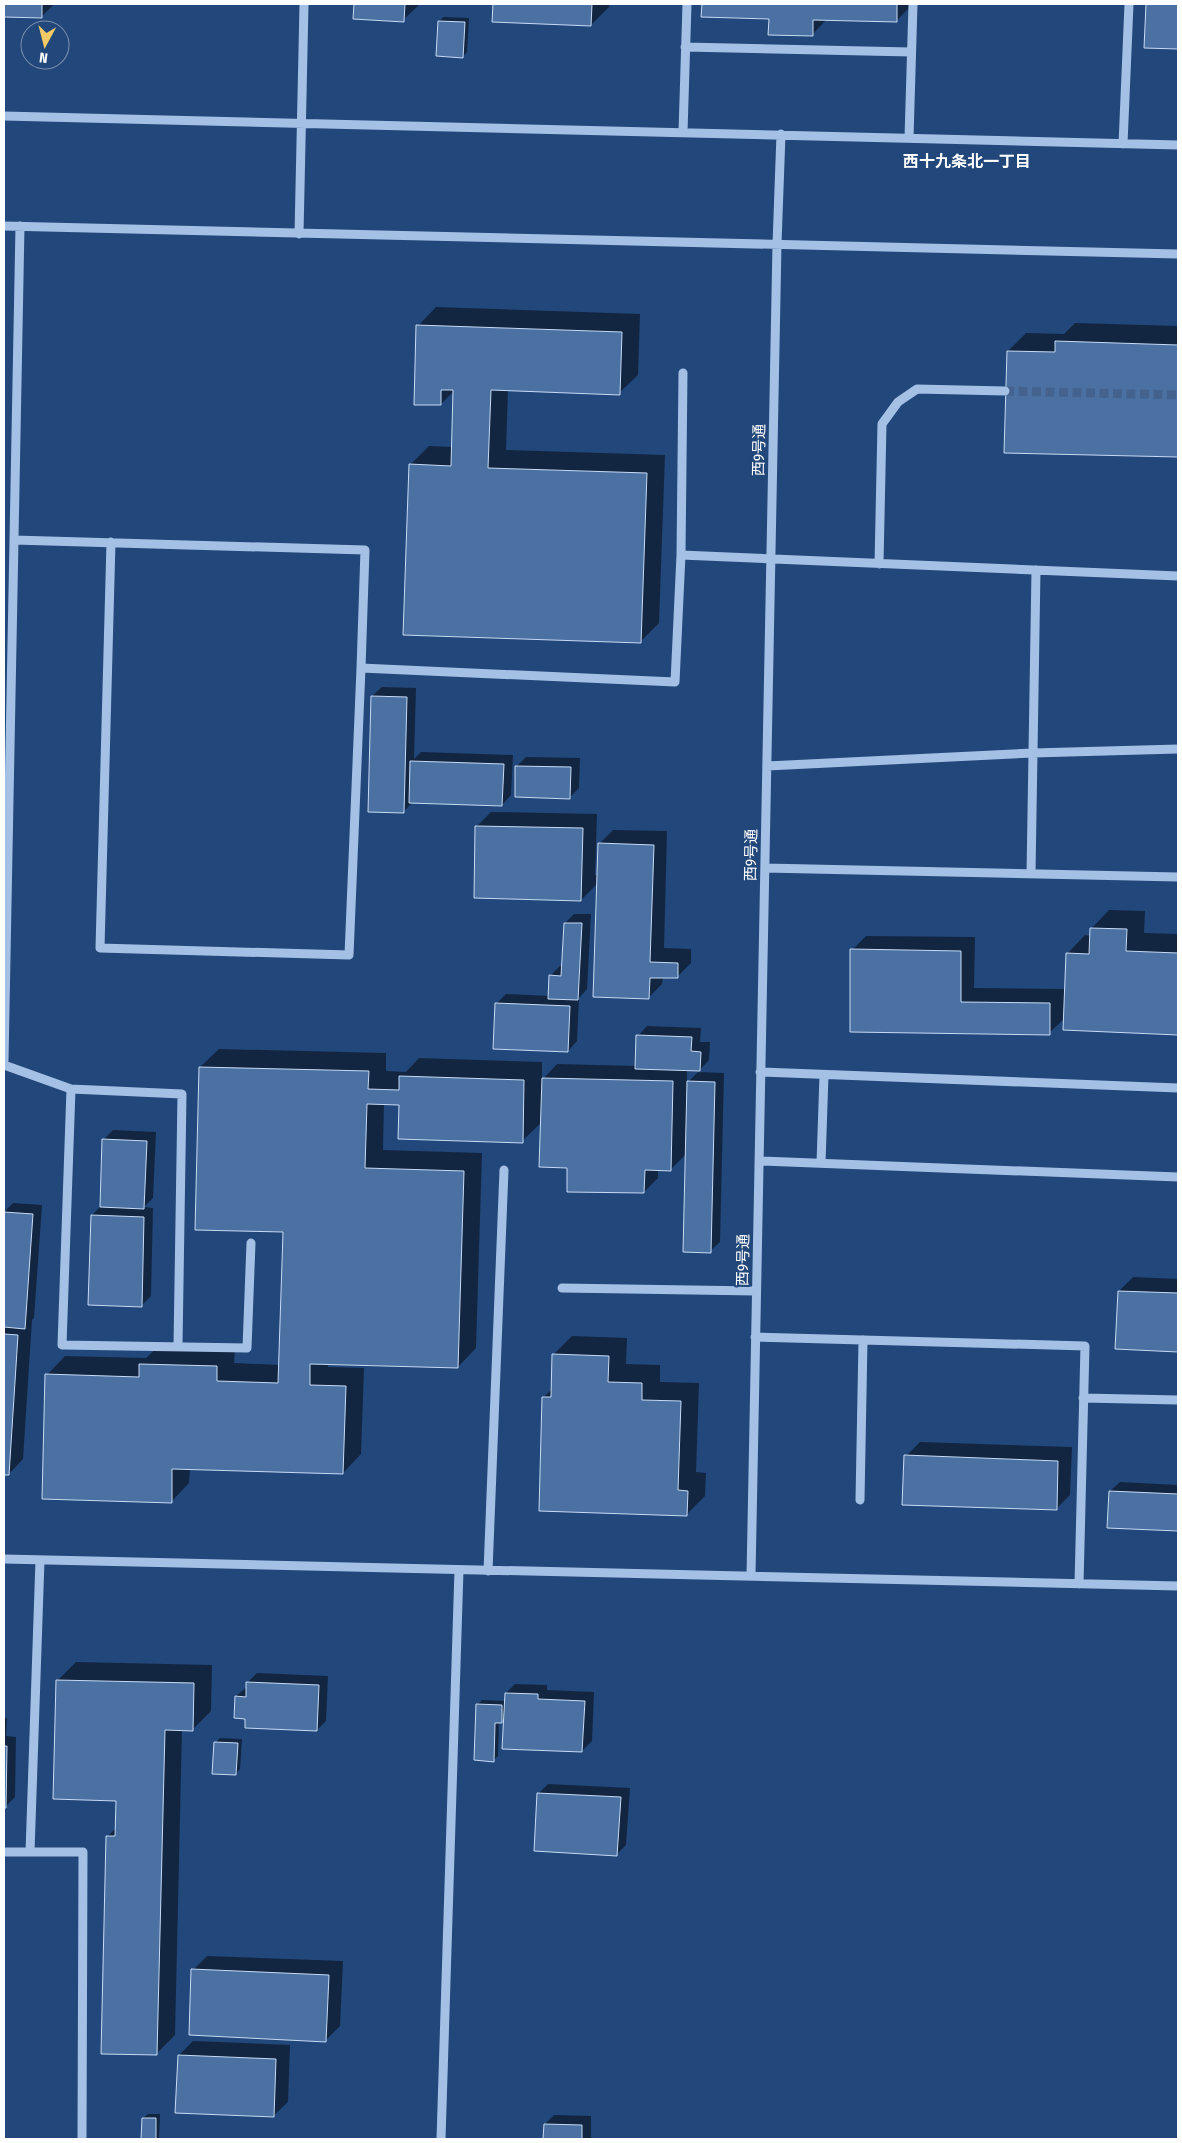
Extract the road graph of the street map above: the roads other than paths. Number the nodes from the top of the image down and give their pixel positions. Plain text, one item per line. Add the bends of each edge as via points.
1 (304, 4) edge
2 (687, 4) edge
3 (913, 4) edge
4 (1129, 4) edge
5 (686, 46) junction
6 (911, 52) junction
7 (4, 116) edge
8 (300, 124) junction
9 (683, 132) junction
10 (781, 134) junction
11 (909, 138) junction
12 (1123, 144) junction
13 (1178, 146) edge
14 (4, 226) edge
15 (20, 226) junction
16 (298, 234) junction
17 (777, 244) junction
18 (1178, 254) edge
19 (682, 373) dead end
20 (1006, 391) tunnel mouth
21 (14, 540) junction
22 (111, 542) junction
23 (681, 556) junction
24 (771, 559) junction
25 (879, 564) junction
26 (1036, 570) junction
27 (1178, 576) edge
28 (361, 668) junction
29 (1178, 749) edge
30 (1033, 753) junction
31 (767, 766) junction
32 (764, 868) junction
33 (1031, 874) junction
34 (1178, 877) edge
35 (4, 1063) edge
36 (760, 1072) junction
37 (824, 1074) junction
38 (1178, 1088) edge
39 (71, 1090) junction
40 (759, 1161) junction
41 (821, 1163) junction
42 (504, 1170) dead end
43 (1178, 1177) edge
44 (250, 1243) dead end
45 (562, 1288) dead end
46 (756, 1291) junction
47 (755, 1336) junction
48 (863, 1340) junction
49 (178, 1346) junction
50 (1083, 1398) junction
51 (1178, 1400) edge
52 (860, 1500) dead end
53 (4, 1559) edge
54 (40, 1560) junction
55 (459, 1570) junction
56 (488, 1571) junction
57 (751, 1576) junction
58 (1079, 1584) junction
59 (1178, 1586) edge
60 (4, 1852) edge
61 (30, 1852) junction
62 (82, 2139) edge
63 (441, 2139) edge

1 - 8 street
2 - 5 street
3 - 6 street
4 - 12 street
5 - 6 street
5 - 9 street
6 - 11 street
7 - 8 street
8 - 9 street
8 - 16 street
9 - 10 street
10 - 11 street
10 - 17 street, 西9号通
11 - 12 street
12 - 13 street
14 - 15 street
15 - 16 street
15 - 21 street
16 - 17 street
17 - 18 street
17 - 24 street, 西9号通
19 - 23 street
20 - 25 street via 917,389 898,402 882,424
21 - 22 street
21 - 35 street
22 - 28 street via 364,550
22 - 28 street via 100,948 349,955
23 - 24 street
23 - 28 street via 675,682
24 - 25 street
24 - 31 street, 西9号通
25 - 26 street
26 - 27 street
26 - 30 street
29 - 30 street
30 - 31 street
30 - 33 street
31 - 32 street, 西9号通
32 - 33 street
32 - 36 street, 西9号通
33 - 34 street
35 - 39 street
36 - 37 street
36 - 40 street, 西9号通
37 - 38 street
37 - 41 street
39 - 49 street via 182,1094
39 - 49 street via 62,1345
40 - 41 street
40 - 46 street, 西9号通
41 - 43 street
42 - 56 street
44 - 49 street via 247,1348
45 - 46 street
46 - 47 street, 西9号通
47 - 48 street
47 - 57 street, 西9号通
48 - 50 street via 1085,1346
48 - 52 street
50 - 51 street
50 - 58 street
53 - 54 street
54 - 55 street
54 - 61 street
55 - 56 street
55 - 63 street
56 - 57 street
57 - 58 street
58 - 59 street
60 - 61 street
61 - 62 street via 83,1852

